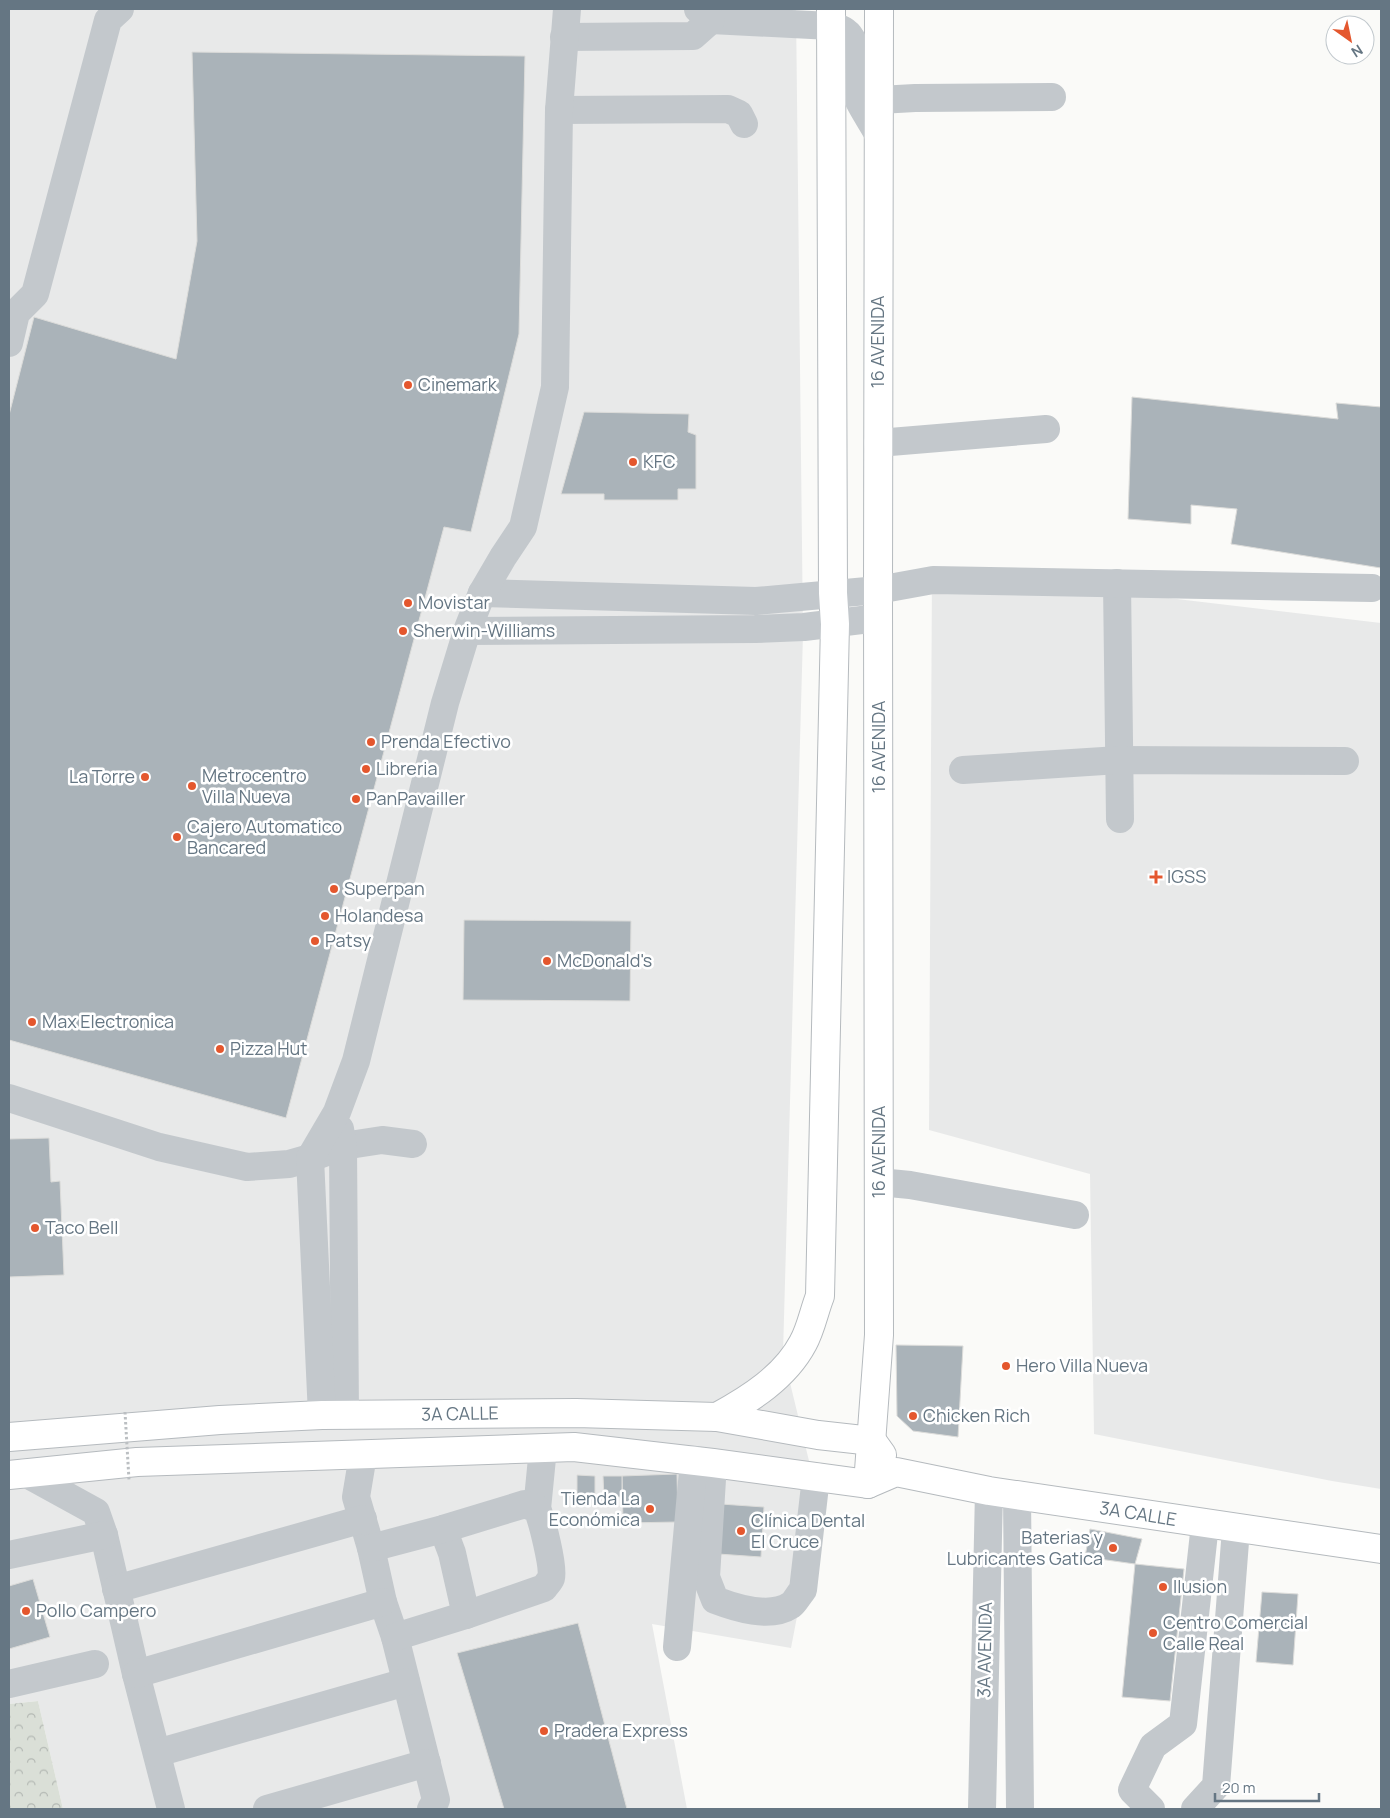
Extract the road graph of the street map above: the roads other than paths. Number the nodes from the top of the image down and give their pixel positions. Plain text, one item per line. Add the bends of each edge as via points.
1 (120, 9) edge
2 (567, 9) edge
3 (879, 9) edge
4 (704, 14) edge
5 (831, 17) edge
6 (564, 37) junction
7 (1052, 96) dead end
8 (879, 100) junction
9 (559, 110) junction
10 (744, 124) dead end
11 (878, 134) junction
12 (9, 343) edge
13 (1046, 429) dead end
14 (878, 443) junction
15 (1117, 583) junction
16 (1372, 588) dead end
17 (878, 590) junction
18 (482, 593) junction
19 (833, 593) junction
20 (878, 618) junction
21 (835, 624) junction
22 (467, 631) junction
23 (1119, 760) junction
24 (1345, 761) dead end
25 (963, 770) dead end
26 (1120, 819) dead end
27 (9, 1098) edge
28 (337, 1112) junction
29 (412, 1144) dead end
30 (343, 1146) junction
31 (310, 1158) junction
32 (879, 1182) junction
33 (1075, 1215) dead end
34 (333, 1415) junction
35 (717, 1417) junction
36 (9, 1437) edge
37 (872, 1441) junction
38 (543, 1448) junction
39 (363, 1454) junction
40 (703, 1462) junction
41 (896, 1472) junction
42 (17, 1474) edge
43 (816, 1477) junction
44 (868, 1484) junction
45 (989, 1491) junction
46 (1018, 1495) junction
47 (537, 1509) junction
48 (363, 1519) junction
49 (1204, 1524) junction
50 (443, 1529) junction
51 (1236, 1529) junction
52 (104, 1535) junction
53 (370, 1548) junction
54 (1381, 1549) edge
55 (9, 1555) edge
56 (116, 1588) junction
57 (382, 1602) junction
58 (466, 1615) junction
59 (395, 1637) junction
60 (677, 1647) dead end
61 (95, 1664) dead end
62 (136, 1674) junction
63 (406, 1682) junction
64 (9, 1684) edge
65 (157, 1754) junction
66 (427, 1763) junction
67 (171, 1809) edge
68 (267, 1809) edge
69 (431, 1809) edge
70 (982, 1809) edge
71 (1020, 1809) edge
72 (1151, 1809) edge
73 (1195, 1809) edge

1 - 12 street via 108,20 35,294 16,314
2 - 6 street
3 - 8 main road, 16 AVENIDA
4 - 5 street
4 - 6 street via 693,36
5 - 11 street via 854,41 855,92
5 - 19 main road
6 - 9 street
7 - 8 street
8 - 11 main road, 16 AVENIDA
9 - 10 street via 728,109 740,114
9 - 18 street via 555,387 523,527
11 - 14 main road, 16 AVENIDA
13 - 14 street
14 - 17 main road, 16 AVENIDA
15 - 16 street
15 - 17 street via 933,580
15 - 23 street
17 - 19 street
17 - 20 main road, 16 AVENIDA
18 - 19 street via 747,601
18 - 22 street
19 - 21 main road
20 - 21 street
20 - 32 main road, 16 AVENIDA
21 - 22 street via 755,629
21 - 35 main road via 820,1296 804,1343 784,1369 749,1400
22 - 28 street via 445,703 356,1061
23 - 24 street
23 - 25 street
23 - 26 street
27 - 31 street via 159,1147 248,1167 289,1164
28 - 30 street
28 - 31 street
29 - 30 street via 382,1140
30 - 31 street
30 - 34 street
31 - 34 street
32 - 33 street
32 - 37 main road, 16 AVENIDA via 880,1335
34 - 35 main road, 3A CALLE via 576,1413
34 - 36 main road, 3A CALLE via 220,1420
35 - 37 main road, 3A CALLE
37 - 41 main road
37 - 44 main road, 16 AVENIDA
38 - 39 main road, 3A CALLE
38 - 40 main road, 3A CALLE via 574,1447
38 - 47 street
39 - 42 main road, 3A CALLE via 138,1462
39 - 48 street via 356,1497
40 - 43 main road, 3A CALLE
40 - 43 street via 706,1577 715,1600 737,1608 774,1612 791,1605 803,1590
40 - 60 street
41 - 44 main road
41 - 45 main road, 3A CALLE
42 - 52 street via 96,1512
43 - 44 main road, 3A CALLE
45 - 46 main road, 3A CALLE
45 - 70 street, 3A AVENIDA
46 - 49 main road, 3A CALLE
46 - 71 street
47 - 50 street via 526,1504
47 - 58 street via 542,1521 551,1579 544,1588
48 - 53 street
48 - 56 street
49 - 51 main road, 3A CALLE
49 - 72 street via 1183,1724 1152,1746 1132,1790
50 - 53 street
50 - 58 street
51 - 54 main road, 3A CALLE
51 - 73 street via 1216,1786
52 - 55 street
52 - 56 street
53 - 57 street
56 - 62 street
57 - 59 street
57 - 62 street
58 - 59 street
59 - 63 street
61 - 64 street
62 - 65 street
63 - 65 street
63 - 66 street
65 - 67 street
66 - 68 street
66 - 69 street via 436,1800

